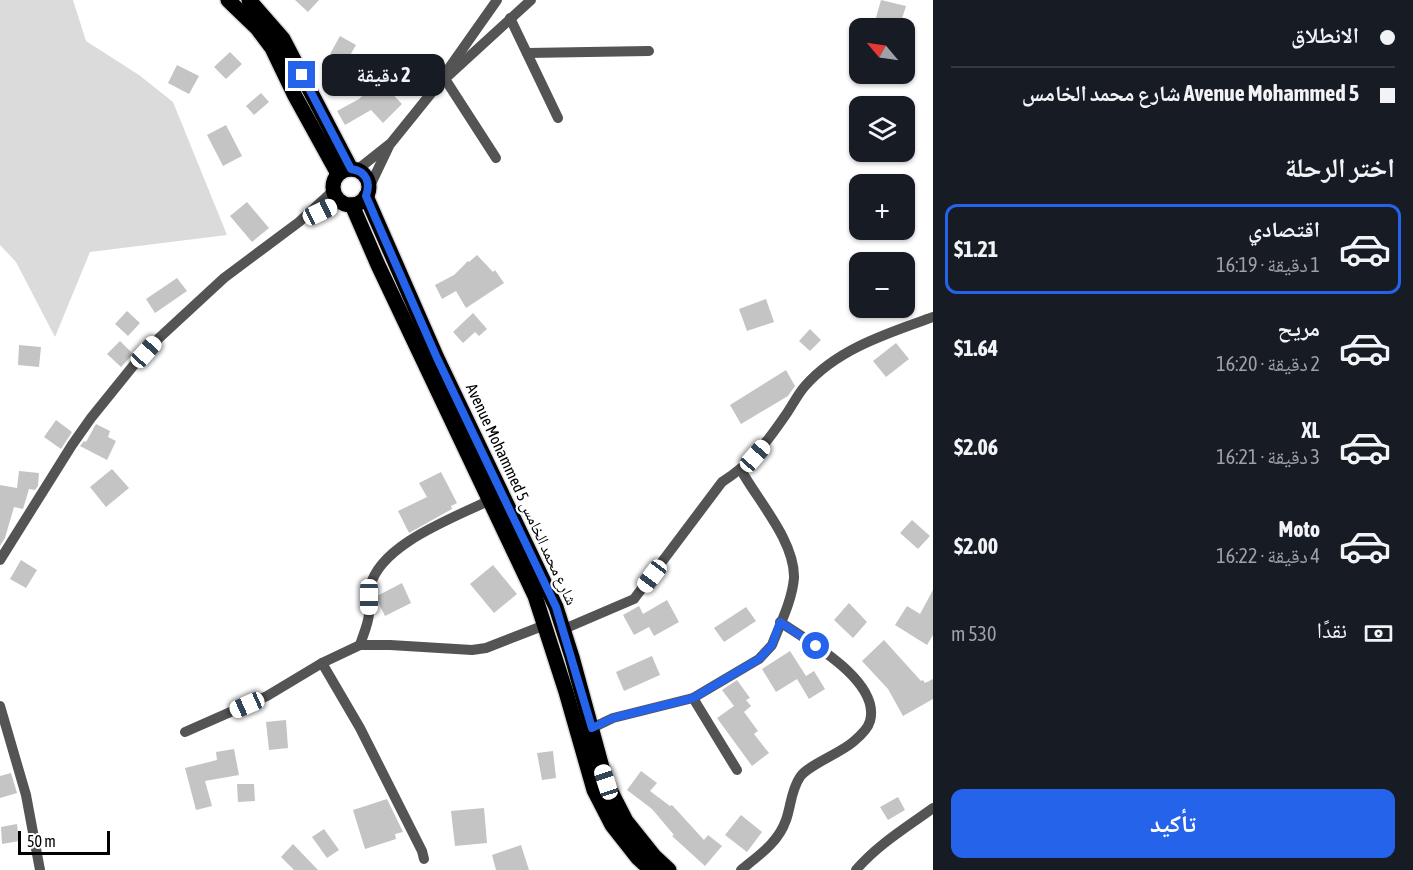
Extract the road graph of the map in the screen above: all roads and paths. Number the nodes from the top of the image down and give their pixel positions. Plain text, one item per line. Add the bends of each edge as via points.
1 (228, 0) edge
2 (249, 0) edge
3 (497, 0) edge
4 (531, 0) edge
5 (510, 18) junction
6 (648, 51) dead end
7 (527, 53) junction
8 (441, 83) junction
9 (558, 118) dead end
10 (391, 143) junction
11 (496, 158) dead end
12 (349, 171) junction
13 (367, 192) junction
14 (342, 199) junction
15 (933, 317) edge
16 (741, 470) junction
17 (490, 500) junction
18 (0, 560) edge
19 (780, 622) junction
20 (545, 625) junction
21 (564, 629) junction
22 (360, 645) junction
23 (322, 663) junction
24 (693, 698) junction
25 (0, 706) edge
26 (592, 728) junction
27 (185, 732) dead end
28 (737, 770) dead end
29 (933, 808) edge
30 (424, 860) dead end
31 (40, 870) edge
32 (651, 870) edge
33 (669, 870) edge
34 (741, 870) edge
35 (856, 870) edge

1 - 12 main road via 272,48 295,96
2 - 12 main road via 283,39
3 - 8 street via 467,39
4 - 5 street
5 - 7 street
5 - 8 street
6 - 7 street
7 - 9 street
8 - 10 street
8 - 11 street
10 - 12 street
10 - 13 street
12 - 13 main road via 367,179
12 - 14 main road via 334,182
13 - 14 main road via 360,202
13 - 21 main road, Avenue Mohammed 5 شارع محمد الخامس via 437,358
14 - 17 main road, Avenue Mohammed 5 شارع محمد الخامس via 378,265
14 - 18 street via 299,222 224,278 159,338 91,418
15 - 16 street via 864,344 835,361 806,386
16 - 19 street via 789,551 794,578
16 - 21 street via 722,482 634,599
17 - 20 main road, Avenue Mohammed 5 شارع محمد الخامس
17 - 22 street via 404,543 383,563 370,587 369,615
19 - 24 street via 772,645 759,659
19 - 34 street via 861,684 870,703 870,723 840,752 800,776 779,836
20 - 22 street via 472,650
20 - 32 main road, Avenue Mohammed 5 شارع محمد الخامس via 594,790 612,825
21 - 26 main road, Avenue Mohammed 5 شارع محمد الخامس
22 - 23 street
23 - 27 street via 267,696
23 - 30 street via 360,728
24 - 26 street via 613,718
24 - 28 street
25 - 31 street via 26,795
26 - 33 main road, Avenue Mohammed 5 شارع محمد الخامس via 606,782 622,813
29 - 35 street

